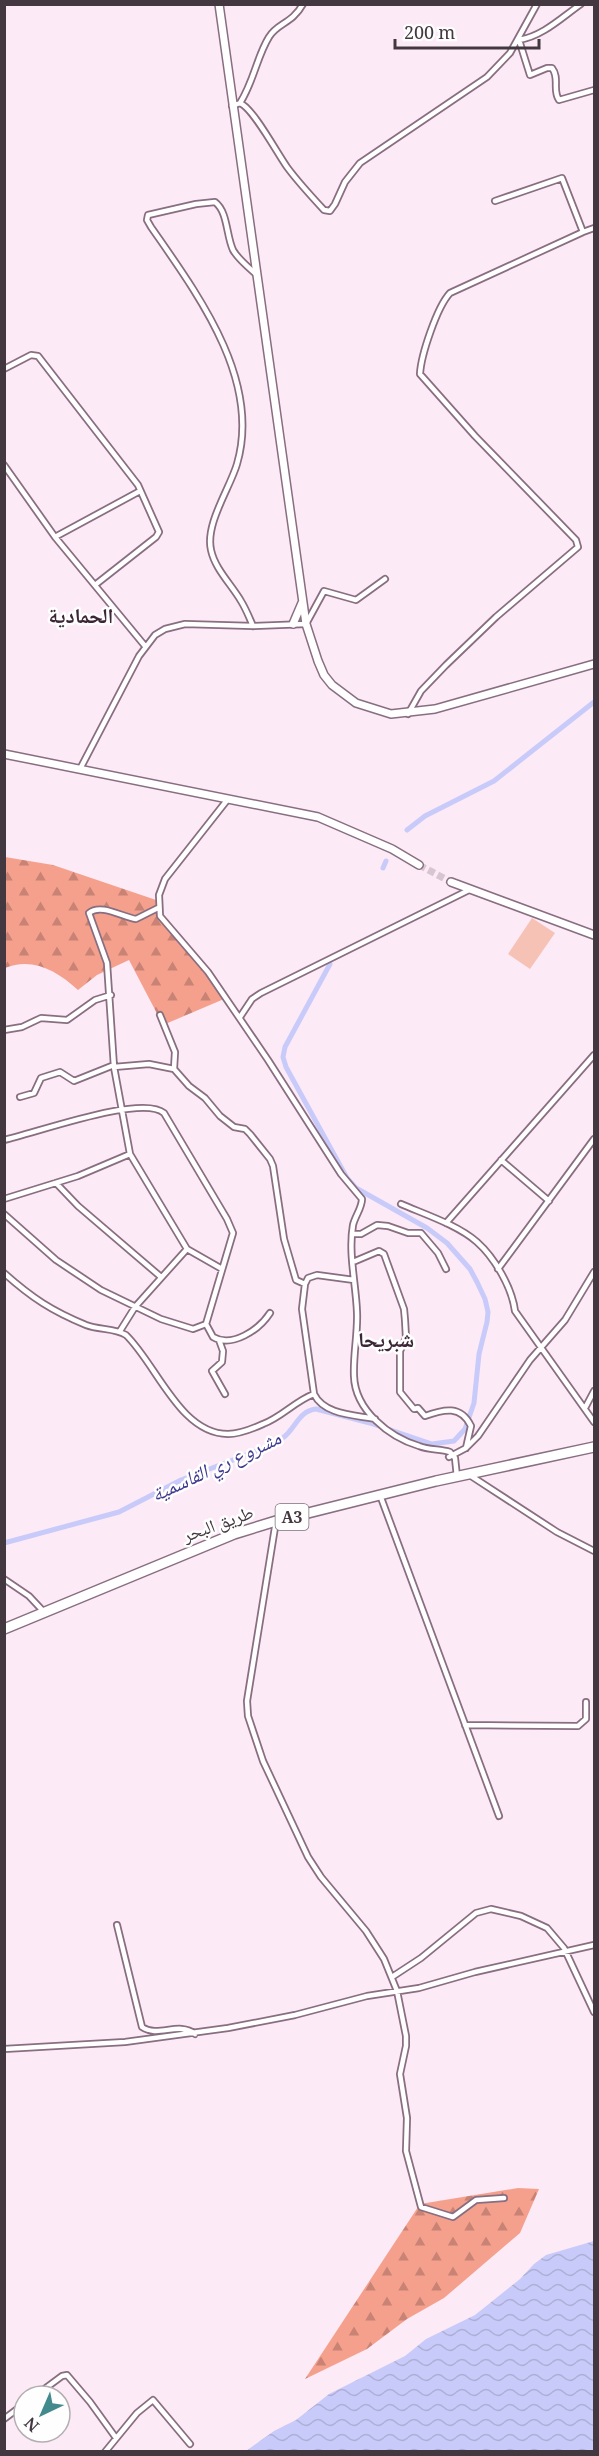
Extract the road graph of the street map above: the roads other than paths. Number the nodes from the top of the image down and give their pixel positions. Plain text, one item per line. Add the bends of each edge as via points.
1 (219, 4) edge
2 (303, 4) edge
3 (537, 4) edge
4 (581, 4) edge
5 (519, 40) junction
6 (594, 90) edge
7 (240, 102) junction
8 (232, 106) junction
9 (495, 201) dead end
10 (594, 228) edge
11 (583, 232) junction
12 (256, 274) junction
13 (4, 369) edge
14 (4, 465) edge
15 (140, 490) junction
16 (56, 537) junction
17 (385, 579) dead end
18 (95, 585) junction
19 (303, 601) junction
20 (292, 624) junction
21 (306, 624) junction
22 (253, 626) junction
23 (145, 646) junction
24 (594, 664) edge
25 (408, 714) junction
26 (4, 754) edge
27 (80, 769) junction
28 (230, 798) junction
29 (419, 865) tunnel mouth
30 (451, 882) tunnel mouth
31 (469, 890) junction
32 (158, 908) junction
33 (594, 935) edge
34 (111, 995) junction
35 (160, 1015) dead end
36 (240, 1017) junction
37 (4, 1030) edge
38 (594, 1054) edge
39 (114, 1066) junction
40 (174, 1069) junction
41 (20, 1097) dead end
42 (120, 1108) junction
43 (594, 1139) edge
44 (4, 1140) edge
45 (130, 1154) junction
46 (501, 1160) junction
47 (56, 1183) junction
48 (4, 1199) edge
49 (549, 1201) junction
50 (401, 1203) dead end
51 (4, 1214) edge
52 (446, 1224) junction
53 (353, 1233) junction
54 (187, 1249) junction
55 (353, 1262) junction
56 (222, 1269) junction
57 (446, 1269) dead end
58 (498, 1269) junction
59 (594, 1272) edge
60 (4, 1274) edge
61 (161, 1277) junction
62 (354, 1280) junction
63 (305, 1284) junction
64 (135, 1307) junction
65 (270, 1314) dead end
66 (206, 1324) junction
67 (120, 1332) junction
68 (219, 1340) junction
69 (542, 1347) junction
70 (594, 1391) edge
71 (225, 1394) dead end
72 (314, 1394) junction
73 (585, 1408) junction
74 (375, 1419) junction
75 (594, 1422) edge
76 (594, 1446) edge
77 (466, 1448) junction
78 (452, 1456) junction
79 (456, 1472) junction
80 (468, 1474) junction
81 (380, 1496) junction
82 (276, 1521) junction
83 (594, 1551) edge
84 (4, 1579) edge
85 (44, 1612) junction
86 (4, 1629) edge
87 (586, 1702) dead end
88 (465, 1725) junction
89 (499, 1816) dead end
90 (117, 1925) dead end
91 (594, 1945) edge
92 (565, 1951) junction
93 (392, 1977) junction
94 (397, 1991) junction
95 (594, 2012) edge
96 (195, 2034) junction
97 (4, 2049) edge
98 (504, 2198) dead end
99 (51, 2384) edge
100 (116, 2438) junction
101 (190, 2444) dead end
102 (105, 2451) edge

1 - 8 main road
2 - 7 street via 290,21 269,37
3 - 5 street
4 - 5 street via 544,30
5 - 6 street via 530,75 547,68 556,73 555,92 559,100
5 - 7 street via 488,77 353,169 335,204 327,211 306,191 249,108
7 - 8 street
8 - 12 main road
9 - 11 street via 562,178
10 - 11 street
11 - 25 street via 456,289 443,303 436,322 422,363 422,378 576,540 578,547 446,665 415,699
12 - 19 main road
12 - 22 street via 233,249 223,213 215,202 148,215 147,220 199,299 230,357 241,409 240,447 210,542 215,561
13 - 15 street via 31,355 38,356
14 - 16 street
15 - 16 street
15 - 18 street via 159,535
16 - 18 street
17 - 21 street via 358,599 324,591
18 - 23 street
19 - 20 main road
19 - 21 main road
20 - 21 street
20 - 22 street
21 - 25 main road via 318,661 332,686 369,709
22 - 23 street via 185,624 165,629
23 - 27 street
24 - 25 main road
26 - 27 main road
27 - 28 main road
28 - 29 main road via 318,817
28 - 32 street via 165,879
30 - 31 main road
31 - 33 main road
31 - 36 street via 261,993
32 - 34 street via 136,919 102,909 89,913 107,963
32 - 36 street via 165,924 208,972
34 - 37 street via 95,1000 67,1020 40,1018
34 - 39 street
35 - 40 street via 175,1052
36 - 53 street via 324,1149 362,1199
38 - 46 street
39 - 40 street via 149,1064
39 - 41 street via 74,1081 60,1072 52,1074 42,1078 34,1093
39 - 42 street
40 - 63 street via 220,1116 250,1134 270,1159 294,1277
42 - 44 street
42 - 45 street
42 - 56 street via 153,1107 164,1113 232,1228
43 - 49 street
45 - 47 street
45 - 54 street
46 - 49 street
46 - 52 street
47 - 48 street
47 - 61 street
49 - 58 street
50 - 52 street
51 - 64 street via 56,1260
52 - 58 street via 477,1242
53 - 55 street
53 - 57 street via 361,1234 377,1226 421,1233
54 - 56 street
54 - 61 street
55 - 62 street
55 - 77 street via 379,1251 384,1254 405,1320 406,1338 400,1355 401,1395 425,1416 454,1410 469,1421
56 - 66 street
58 - 69 street via 513,1294 515,1311
59 - 69 street via 565,1320
60 - 67 street via 53,1310 99,1329
61 - 64 street
62 - 63 street via 317,1275
62 - 74 street via 355,1387
63 - 72 street via 302,1309
64 - 66 street via 192,1329
64 - 67 street
65 - 68 street via 247,1335
66 - 68 street
67 - 72 street via 132,1341 184,1415 216,1433 229,1434 264,1424
68 - 71 street via 222,1362 212,1371
69 - 73 street
69 - 77 street
70 - 73 street
72 - 74 street via 322,1406
73 - 75 street
74 - 78 street via 387,1430 419,1446
76 - 80 highway, طريق البحر / A3
77 - 78 street
78 - 79 street
79 - 80 highway, طريق البحر / A3
79 - 81 highway, طريق البحر / A3
80 - 83 street via 562,1535
81 - 82 highway, طريق البحر / A3
81 - 88 street
82 - 85 highway, طريق البحر / A3 via 210,1543
82 - 93 street via 248,1716 263,1761 308,1857 366,1930
84 - 85 street
85 - 86 highway, طريق البحر / A3
87 - 88 street via 586,1719 578,1726
88 - 89 street
90 - 96 street via 142,2027 150,2031 187,2028
91 - 92 street
92 - 93 street via 548,1929 521,1916 486,1909
92 - 94 street
92 - 95 street
93 - 94 street
94 - 96 street
94 - 98 street via 406,2042 400,2074 407,2118 406,2151 421,2207 453,2217 476,2200
96 - 97 street
99 - 100 street via 67,2375
100 - 101 street via 136,2413 153,2400
100 - 102 street

